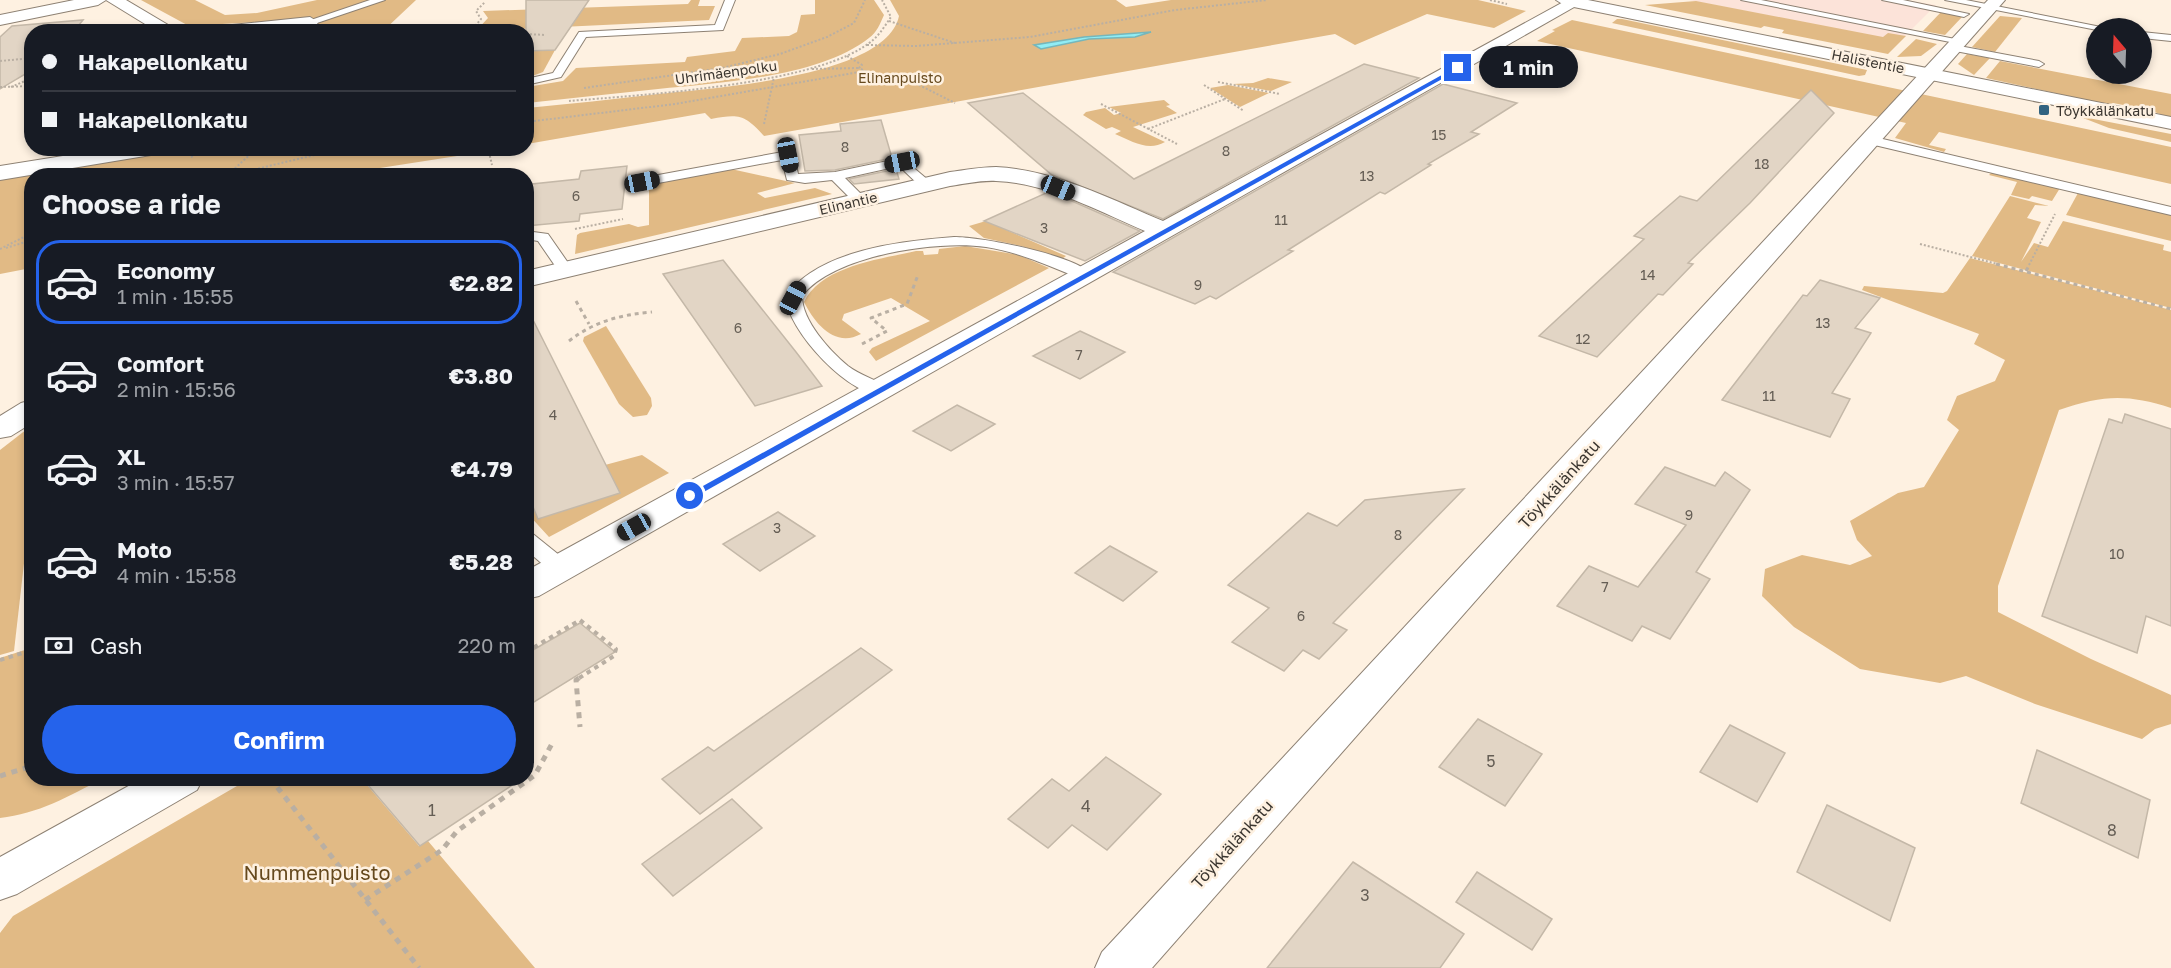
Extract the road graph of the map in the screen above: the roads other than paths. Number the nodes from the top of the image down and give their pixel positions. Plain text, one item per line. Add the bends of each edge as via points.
1 (98, 0) edge
2 (114, 0) edge
3 (380, 0) edge
4 (730, 0) edge
5 (1746, 0) edge
6 (1887, 0) edge
7 (1950, 0) edge
8 (1570, 1) edge
9 (1990, 8) edge
10 (0, 20) edge
11 (2068, 21) junction
12 (310, 22) joint
13 (158, 24) edge
14 (291, 24) edge
15 (2086, 25) edge
16 (2086, 35) edge
17 (2152, 36) edge
18 (2171, 38) edge
19 (1957, 45) junction
20 (2039, 64) dead end
21 (1930, 74) junction
22 (534, 80) edge
23 (2171, 123) edge
24 (1870, 140) junction
25 (105, 156) edge
26 (24, 168) edge
27 (26, 168) edge
28 (0, 172) edge
29 (835, 176) junction
30 (642, 182) road end
31 (927, 185) junction
32 (860, 200) junction
33 (2171, 211) edge
34 (1165, 231) junction
35 (534, 236) edge
36 (565, 270) junction
37 (1086, 276) junction
38 (534, 277) edge
39 (880, 390) junction
40 (24, 414) edge
41 (0, 429) edge
42 (534, 546) edge
43 (561, 568) junction
44 (534, 583) edge
45 (168, 786) edge
46 (0, 880) edge
47 (1120, 968) edge

1 - 10 street
2 - 13 street
3 - 12 lane
4 - 22 lane via 719,28 583,34 557,75
5 - 19 lane
6 - 9 lane
7 - 9 lane
8 - 21 street, Halistentie
8 - 34 street
9 - 11 lane
9 - 19 street, Töykkälänkatu
11 - 15 lane
11 - 16 lane via 2062,30
12 - 14 street
17 - 18 lane
19 - 20 lane
19 - 21 street, Töykkälänkatu
21 - 23 street, Halistentie
21 - 24 street, Töykkälänkatu
24 - 33 lane
24 - 47 street, Töykkälänkatu
25 - 27 street
26 - 28 street
29 - 30 lane via 792,177 788,155
29 - 31 lane via 902,162
29 - 32 lane
31 - 32 street, Elinantie
31 - 34 street, Elinantie via 996,174 1039,181
32 - 36 street, Elinantie
34 - 37 street
35 - 36 lane via 543,237
36 - 38 street, Elinantie
37 - 39 street
37 - 39 lane via 1011,247 947,240 844,263 815,274 793,298 794,312 832,360
39 - 43 street
40 - 41 street
42 - 43 lane
43 - 44 street
45 - 46 street

